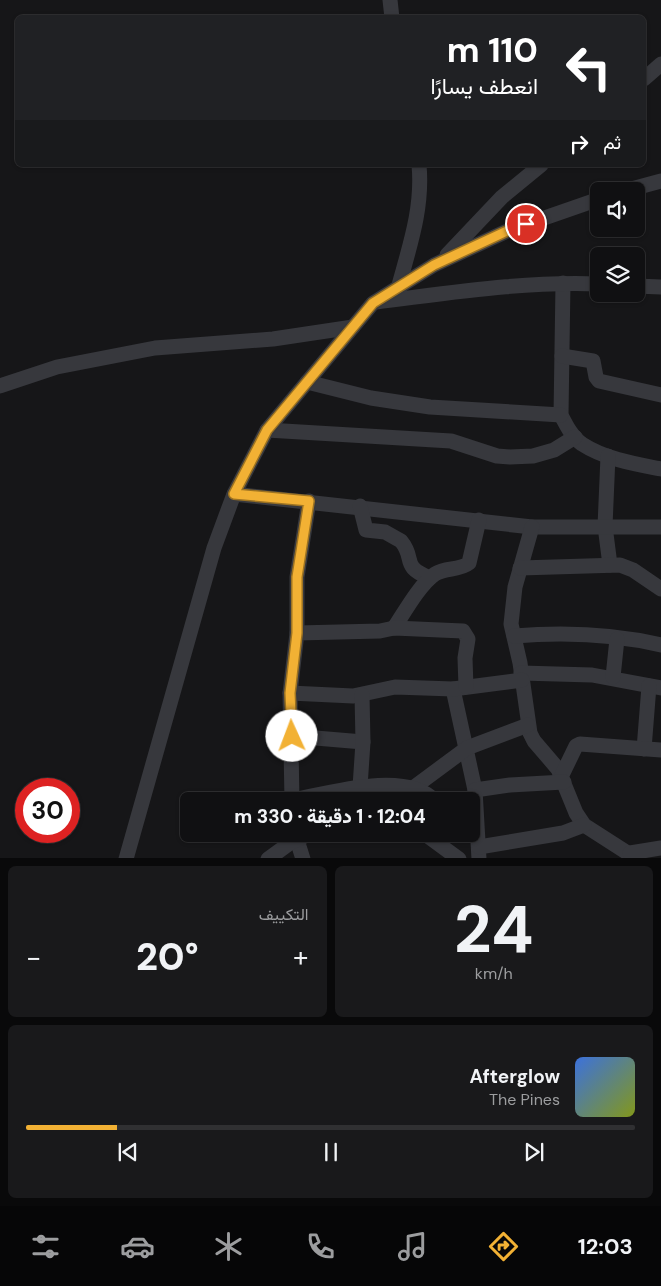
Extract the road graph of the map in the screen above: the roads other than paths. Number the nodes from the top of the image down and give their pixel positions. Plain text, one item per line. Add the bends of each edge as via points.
1 (390, 0) edge
2 (392, 15) edge
3 (661, 64) edge
4 (646, 78) edge
5 (419, 167) edge
6 (539, 167) edge
7 (661, 181) edge
8 (645, 185) edge
9 (590, 202) edge
10 (440, 262) junction
11 (563, 283) junction
12 (590, 284) edge
13 (399, 285) junction
14 (645, 286) edge
15 (661, 287) edge
16 (373, 303) junction
17 (353, 327) junction
18 (562, 356) junction
19 (307, 382) junction
20 (0, 386) edge
21 (661, 395) edge
22 (560, 415) junction
23 (267, 430) junction
24 (575, 438) junction
25 (608, 456) junction
26 (661, 469) edge
27 (234, 494) junction
28 (309, 501) junction
29 (360, 506) junction
30 (479, 520) junction
31 (605, 526) junction
32 (532, 527) junction
33 (661, 527) edge
34 (610, 565) junction
35 (520, 568) junction
36 (430, 578) junction
37 (661, 589) edge
38 (394, 628) junction
39 (297, 633) junction
40 (514, 636) junction
41 (617, 639) junction
42 (661, 645) edge
43 (522, 677) junction
44 (613, 678) junction
45 (655, 687) edge
46 (460, 688) junction
47 (290, 693) junction
48 (362, 695) junction
49 (528, 725) junction
50 (292, 736) junction
51 (363, 742) junction
52 (467, 748) junction
53 (644, 749) junction
54 (661, 750) edge
55 (563, 779) junction
56 (360, 787) junction
57 (413, 788) junction
58 (475, 790) joint
59 (292, 792) edge
60 (336, 792) edge
61 (424, 792) edge
62 (584, 825) junction
63 (290, 842) edge
64 (298, 842) edge
65 (437, 842) edge
66 (661, 848) edge
67 (479, 853) edge
68 (626, 854) edge
69 (126, 858) edge
70 (268, 858) edge
71 (303, 858) edge
72 (460, 858) edge

1 - 2 street
3 - 4 street
5 - 13 street via 417,219
6 - 10 street via 502,197
7 - 8 street
9 - 10 street via 507,231
10 - 13 street
11 - 12 street
11 - 16 street
11 - 18 street
13 - 16 street
14 - 15 street
16 - 17 street
17 - 19 street
17 - 20 street via 273,339 155,348 57,367
18 - 21 street via 593,361 599,380
18 - 22 street
19 - 22 street via 371,398 430,407
19 - 23 street
22 - 24 street
23 - 24 street via 442,440 510,457 533,456 554,450
23 - 27 street
24 - 25 street
25 - 26 street
25 - 31 street
27 - 28 street
27 - 69 street via 214,548
28 - 29 street
28 - 39 street via 297,577
29 - 30 street
29 - 36 street via 366,530 385,532 401,541 410,565 417,573
30 - 32 street
30 - 36 street via 469,563 464,567 443,570
31 - 32 street
31 - 33 street
31 - 34 street
32 - 35 street
34 - 35 street
34 - 37 street via 633,570
35 - 40 street via 510,624
36 - 38 street
38 - 39 street
38 - 46 street via 463,631 468,639
39 - 47 street
40 - 41 street via 567,633
40 - 43 street
41 - 42 street
41 - 44 street
43 - 44 street via 566,673
43 - 46 street
43 - 49 street
44 - 45 street
45 - 53 street
46 - 48 street via 395,687
46 - 52 street
47 - 48 street
47 - 50 street
48 - 51 street
49 - 52 street
49 - 55 street via 534,741
50 - 51 street
50 - 59 street
51 - 56 street
52 - 57 street
52 - 58 street
53 - 54 street
53 - 55 street via 580,744 576,746
55 - 58 street
55 - 62 street
56 - 57 street
56 - 60 street
57 - 61 street
62 - 67 street
62 - 68 street
63 - 70 street
64 - 71 street
65 - 72 street
66 - 68 street

